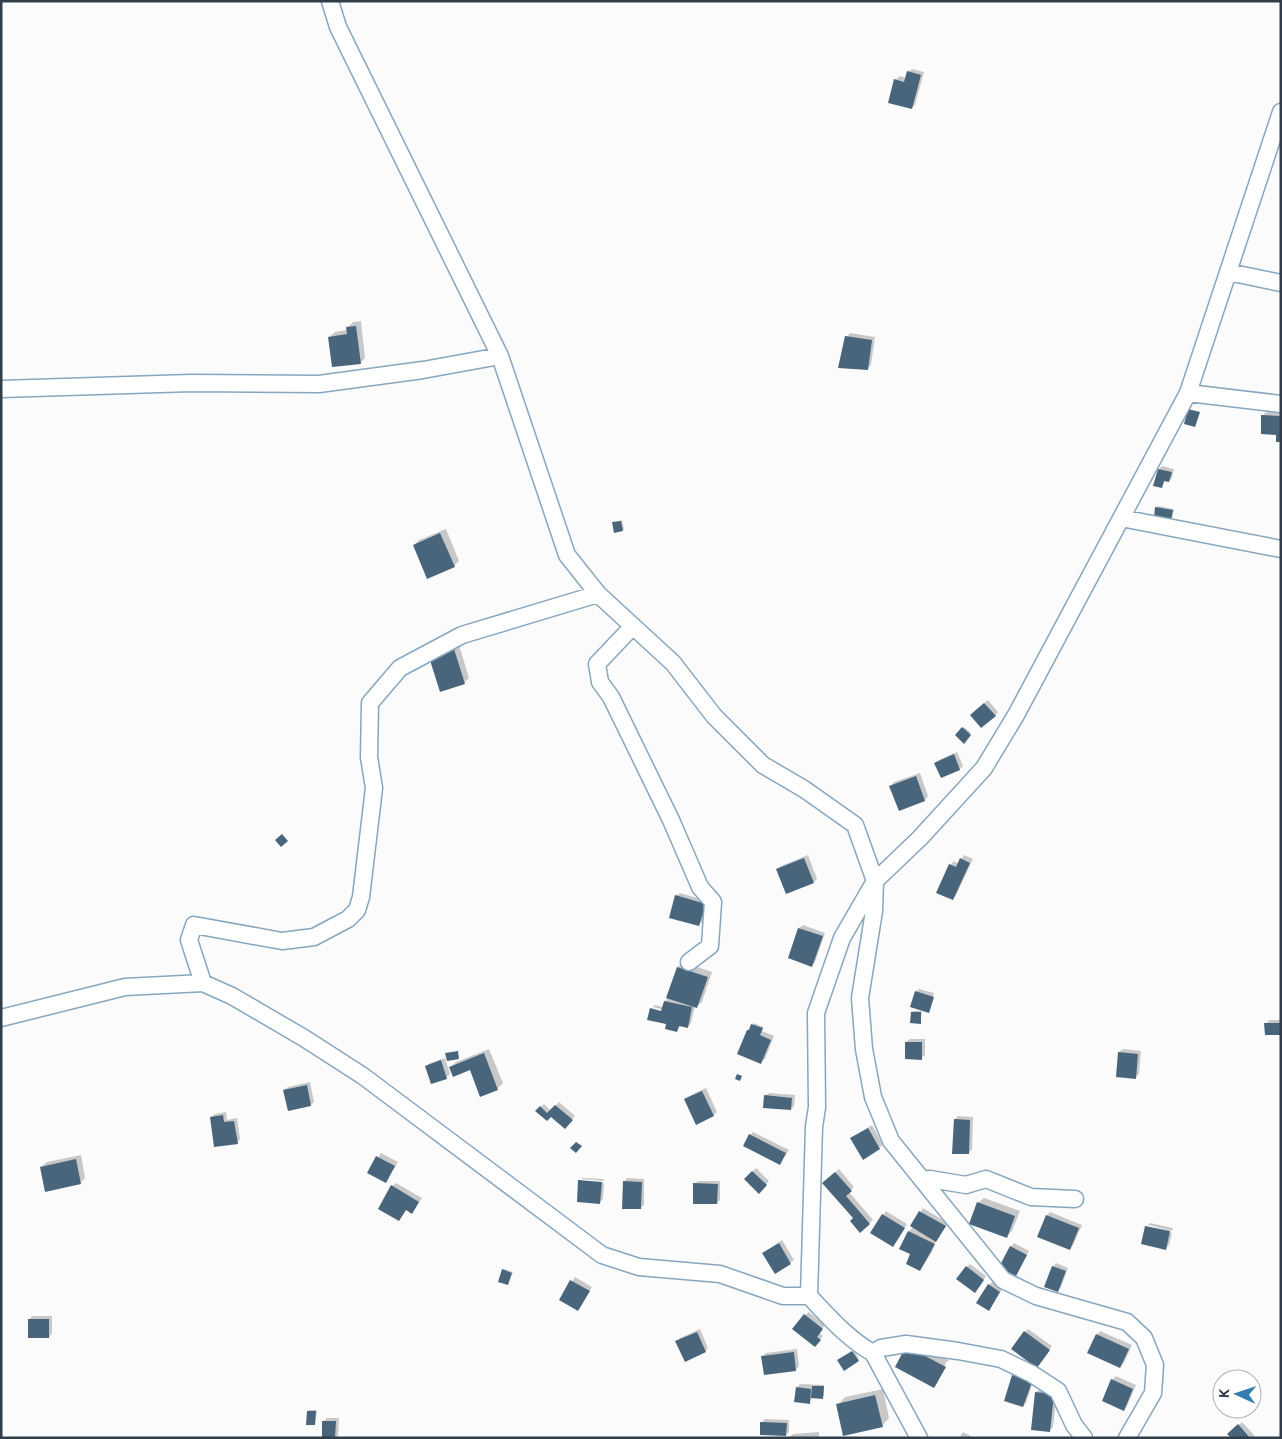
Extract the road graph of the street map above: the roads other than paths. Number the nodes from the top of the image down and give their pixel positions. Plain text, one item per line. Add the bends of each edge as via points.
1 (330, 1) edge
2 (1281, 112) edge
3 (1228, 272) junction
4 (1281, 283) edge
5 (500, 356) junction
6 (1, 389) edge
7 (1188, 393) junction
8 (1281, 404) edge
9 (1121, 518) junction
10 (1281, 549) edge
11 (598, 594) junction
12 (633, 626) junction
13 (875, 881) junction
14 (689, 962) dead end
15 (202, 983) junction
16 (1, 1018) edge
17 (923, 1180) junction
18 (1075, 1199) dead end
19 (809, 1296) junction
20 (873, 1352) junction
21 (918, 1438) edge
22 (1084, 1438) edge
23 (1127, 1438) edge

1 - 5 street via 338,27
2 - 3 street
3 - 4 street
3 - 7 street
5 - 6 street via 319,384 191,383
5 - 11 street via 567,555
7 - 8 street
7 - 9 street
9 - 10 street
9 - 13 street via 984,768 920,838
11 - 12 street
11 - 15 street via 462,635 400,668 370,703 370,757 374,788 358,910 314,937 282,941 194,924 189,940
12 - 13 street via 673,663 714,716 763,765 855,825
12 - 14 street via 597,664 600,682 611,697 671,820 700,887 713,902 710,946
13 - 17 street via 874,911 860,998 864,1049 873,1097 891,1142
13 - 19 street via 842,938 816,1013 818,1107 814,1127
15 - 16 street via 125,987
15 - 19 street via 232,996 363,1076 602,1255 639,1267 720,1274 782,1296
17 - 18 street via 966,1185 986,1179 1031,1197
17 - 23 street via 1003,1280 1036,1296 1127,1322 1144,1338 1155,1366 1153,1393
19 - 20 street via 862,1347
20 - 21 street
20 - 22 street via 906,1344 1001,1359 1058,1391

